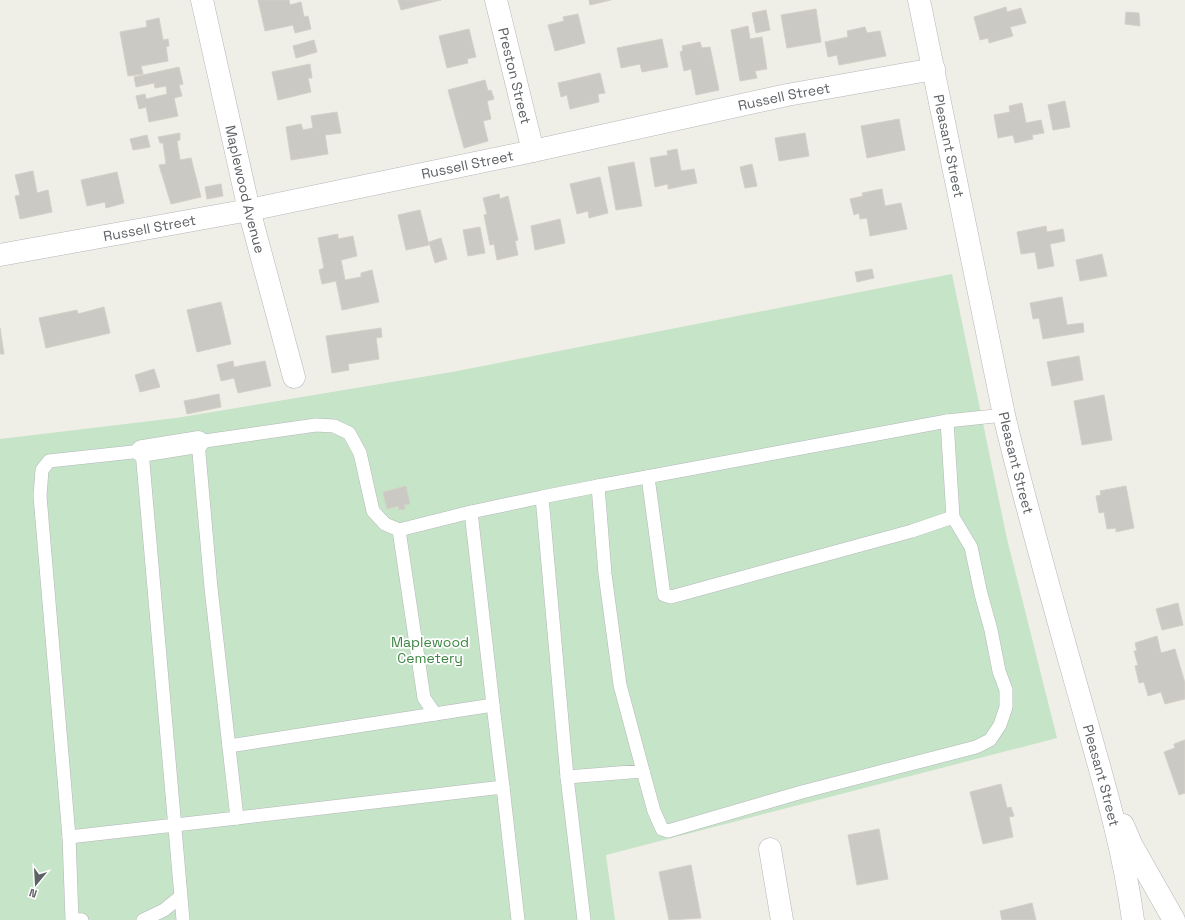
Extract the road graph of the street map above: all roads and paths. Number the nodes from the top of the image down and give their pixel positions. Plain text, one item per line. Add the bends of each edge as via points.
1 (202, 0) edge
2 (496, 0) edge
3 (919, 0) edge
4 (934, 69) junction
5 (533, 151) junction
6 (249, 210) junction
7 (0, 255) edge
8 (294, 378) dead end
9 (1004, 415) junction
10 (947, 421) junction
11 (198, 442) junction
12 (142, 451) junction
13 (648, 477) junction
14 (598, 486) junction
15 (542, 497) junction
16 (471, 512) junction
17 (953, 517) junction
18 (399, 530) junction
19 (493, 705) junction
20 (435, 714) junction
21 (229, 746) junction
22 (643, 771) junction
23 (567, 777) junction
24 (1104, 784) junction
25 (503, 787) junction
26 (237, 818) junction
27 (175, 826) junction
28 (69, 837) junction
29 (770, 849) dead end
30 (180, 897) junction
31 (75, 920) edge
32 (143, 920) edge
33 (183, 920) edge
34 (518, 920) edge
35 (584, 920) edge
36 (782, 920) edge
37 (1133, 920) edge
38 (1174, 920) edge

1 - 6 street, Maplewood Avenue
2 - 5 street, Preston Street
3 - 4 street, Pleasant Street
4 - 5 street, Russell Street via 787,95
4 - 9 street, Pleasant Street
5 - 6 street, Russell Street
6 - 7 street, Russell Street
6 - 8 street, Maplewood Avenue
9 - 10 lane
9 - 24 street, Pleasant Street
10 - 13 lane
10 - 17 lane
11 - 12 street
11 - 18 lane via 316,425 334,426 349,433 360,453 373,511 385,524
11 - 21 lane
12 - 27 lane
12 - 28 lane via 49,461 42,470 40,496
13 - 14 lane
13 - 17 lane via 664,595 671,597 912,531
14 - 15 lane
14 - 22 lane via 605,574 620,685
15 - 16 lane
15 - 23 lane
16 - 18 lane
16 - 19 lane
17 - 22 lane via 970,547 991,630 998,671 1006,690 1006,707 1000,725 990,740 976,747 802,792 668,831 662,829 654,811
18 - 20 lane via 424,698
19 - 20 lane
19 - 25 lane
20 - 21 lane
21 - 26 lane
22 - 23 lane
23 - 35 lane
24 - 37 street, Pleasant Street
24 - 38 street via 1132,846
25 - 26 lane
25 - 34 lane
26 - 27 lane
27 - 28 lane
27 - 30 lane
28 - 31 lane
29 - 36 street
30 - 32 lane via 164,910
30 - 33 lane

